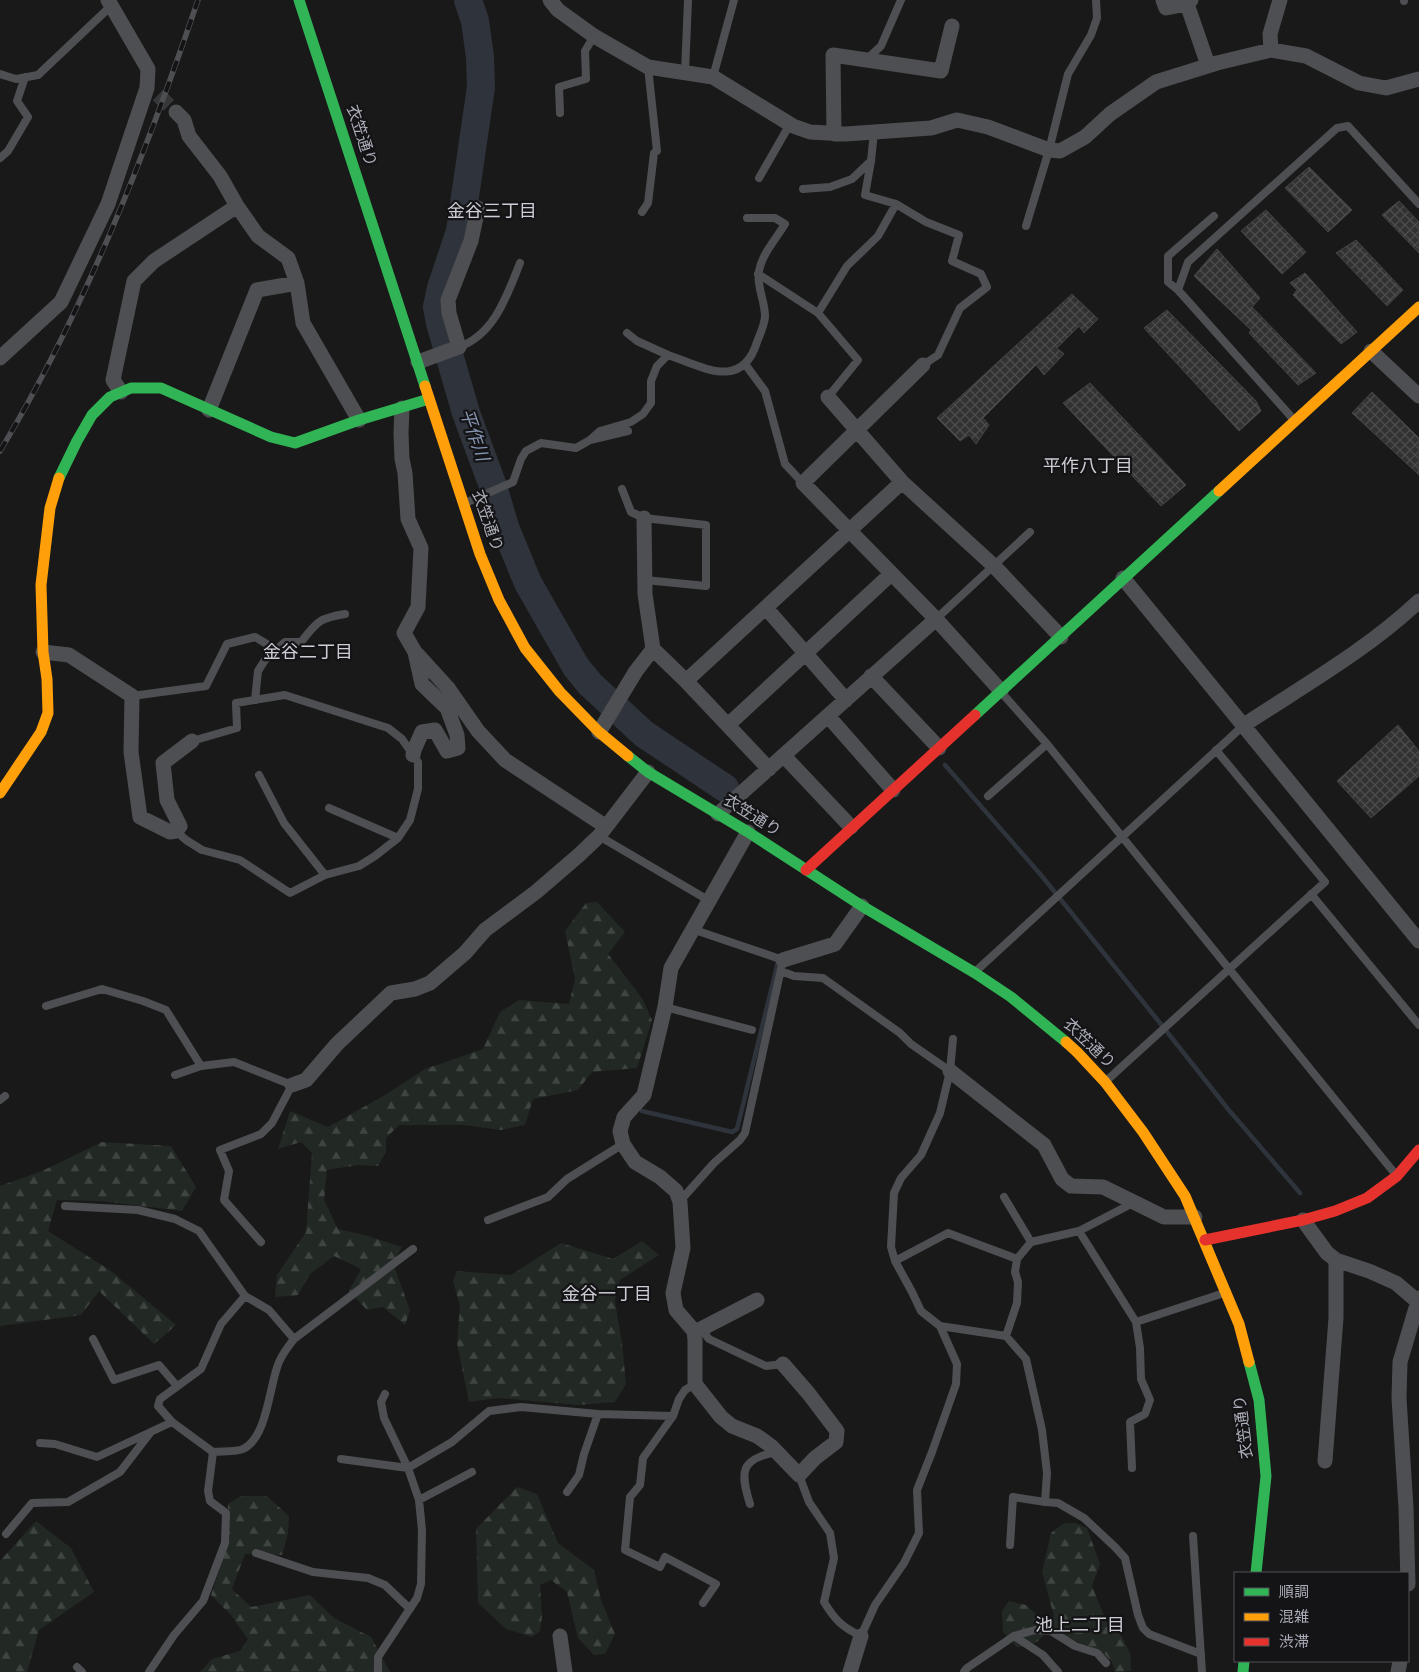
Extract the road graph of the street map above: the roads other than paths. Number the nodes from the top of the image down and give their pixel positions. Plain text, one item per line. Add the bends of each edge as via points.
1 (299, 0) edge
2 (550, 0) edge
3 (688, 0) edge
4 (734, 0) edge
5 (901, 0) edge
6 (1096, 0) edge
7 (1163, 0) edge
8 (1280, 0) edge
9 (1189, 2) edge
10 (110, 3) edge
11 (952, 26) dead end
12 (594, 36) junction
13 (1271, 50) junction
14 (865, 60) junction
15 (1208, 66) junction
16 (648, 68) junction
17 (685, 72) junction
18 (0, 74) edge
19 (25, 77) junction
20 (713, 77) junction
21 (1419, 79) edge
22 (176, 112) tunnel mouth
23 (560, 113) dead end
24 (790, 124) junction
25 (874, 132) junction
26 (834, 134) junction
27 (1049, 150) junction
28 (0, 158) edge
29 (871, 161) junction
30 (759, 178) dead end
31 (803, 189) dead end
32 (896, 204) junction
33 (1419, 204) edge
34 (237, 206) junction
35 (478, 208) dead end
36 (642, 212) dead end
37 (1214, 216) dead end
38 (747, 218) dead end
39 (1026, 226) dead end
40 (520, 263) dead end
41 (758, 274) junction
42 (297, 283) junction
43 (1178, 290) junction
44 (1419, 307) edge
45 (818, 314) junction
46 (627, 333) dead end
47 (459, 347) junction
48 (1371, 350) junction
49 (668, 355) junction
50 (0, 358) edge
51 (418, 362) junction
52 (745, 364) junction
53 (923, 365) joint
54 (120, 392) junction
55 (1419, 396) edge
56 (828, 397) joint
57 (429, 399) junction
58 (402, 408) junction
59 (209, 410) junction
60 (359, 420) junction
61 (1296, 421) junction
62 (858, 430) junction
63 (628, 432) dead end
64 (590, 440) junction
65 (902, 482) junction
66 (803, 483) junction
67 (622, 489) dead end
68 (464, 503) junction
69 (644, 518) junction
70 (850, 531) junction
71 (1030, 532) dead end
72 (994, 566) junction
73 (892, 574) junction
74 (1123, 578) junction
75 (645, 580) junction
76 (1419, 601) edge
77 (766, 608) junction
78 (345, 614) dead end
79 (936, 619) junction
80 (1061, 636) junction
81 (652, 648) junction
82 (275, 649) junction
83 (44, 652) junction
84 (415, 652) junction
85 (806, 654) junction
86 (872, 676) junction
87 (686, 681) junction
88 (1001, 691) junction
89 (132, 696) junction
90 (256, 700) junction
91 (846, 700) junction
92 (828, 716) junction
93 (728, 725) junction
94 (1244, 725) junction
95 (599, 732) junction
96 (192, 741) joint
97 (1047, 744) junction
98 (939, 748) junction
99 (1216, 750) junction
100 (414, 755) junction
101 (784, 756) junction
102 (769, 769) junction
103 (648, 772) junction
104 (259, 775) dead end
105 (893, 790) junction
106 (0, 793) edge
107 (988, 796) dead end
108 (329, 808) dead end
109 (718, 814) junction
110 (852, 827) junction
111 (176, 831) junction
112 (602, 831) junction
113 (748, 832) junction
114 (1122, 837) junction
115 (398, 838) junction
116 (806, 870) junction
117 (325, 875) junction
118 (1312, 894) junction
119 (708, 900) junction
120 (862, 906) junction
121 (692, 929) junction
122 (1419, 941) edge
123 (782, 965) junction
124 (1229, 969) junction
125 (975, 973) junction
126 (46, 1006) dead end
127 (665, 1007) junction
128 (1419, 1025) edge
129 (752, 1030) dead end
130 (953, 1039) dead end
131 (201, 1066) junction
132 (950, 1071) junction
133 (175, 1075) dead end
134 (1105, 1082) junction
135 (292, 1085) junction
136 (623, 1144) junction
137 (1419, 1150) edge
138 (1397, 1176) junction
139 (1004, 1197) dead end
140 (680, 1202) junction
141 (1133, 1203) junction
142 (65, 1206) dead end
143 (1195, 1217) junction
144 (488, 1220) dead end
145 (1303, 1220) junction
146 (1079, 1231) junction
147 (1205, 1240) junction
148 (261, 1242) dead end
149 (1031, 1242) junction
150 (413, 1249) dead end
151 (1017, 1259) junction
152 (1336, 1260) junction
153 (895, 1261) junction
154 (1226, 1293) junction
155 (246, 1296) junction
156 (757, 1300) dead end
157 (1418, 1300) edge
158 (1136, 1322) junction
159 (940, 1326) junction
160 (697, 1330) junction
161 (1006, 1336) junction
162 (93, 1340) dead end
163 (294, 1340) junction
164 (783, 1364) joint
165 (695, 1384) junction
166 (177, 1386) junction
167 (385, 1394) dead end
168 (598, 1414) junction
169 (673, 1416) junction
170 (172, 1422) junction
171 (150, 1433) junction
172 (40, 1443) dead end
173 (213, 1452) junction
174 (776, 1452) junction
175 (342, 1459) dead end
176 (1325, 1461) dead end
177 (408, 1468) junction
178 (1132, 1468) dead end
179 (472, 1472) dead end
180 (799, 1474) junction
181 (567, 1492) dead end
182 (419, 1500) junction
183 (1045, 1502) junction
184 (750, 1504) dead end
185 (6, 1534) dead end
186 (1193, 1536) dead end
187 (1010, 1545) dead end
188 (256, 1553) dead end
189 (1256, 1572) edge
190 (1408, 1572) edge
191 (703, 1603) dead end
192 (410, 1609) junction
193 (560, 1636) dead end
194 (861, 1636) junction
195 (1014, 1636) junction
196 (1201, 1654) junction
197 (1106, 1663) dead end
198 (149, 1672) edge
199 (378, 1672) edge
200 (565, 1672) edge
201 (850, 1672) edge
202 (964, 1672) edge
203 (1058, 1672) edge
204 (1202, 1672) edge

1 - 51 street, 衣笠通り
2 - 12 street via 558,10
3 - 17 lane
4 - 20 lane
5 - 14 lane via 881,46
6 - 27 lane via 1096,18 1091,35 1068,74
7 - 9 street via 1166,8
8 - 13 street via 1270,34
9 - 15 street
10 - 19 lane via 38,75
10 - 50 street via 148,70 152,92 108,204 61,302
11 - 14 street via 941,70
12 - 16 street
12 - 23 lane via 585,51 586,79 559,87
13 - 15 street
13 - 21 street via 1306,56 1359,83 1386,88
14 - 26 street via 833,55
15 - 27 street via 1156,82 1110,114 1085,137 1060,151
16 - 17 street
16 - 36 lane via 657,151 654,153 648,203
17 - 20 street
18 - 19 lane via 16,79
19 - 28 lane via 17,101 28,117 8,151
20 - 24 street
22 - 34 street
24 - 26 street via 810,132
24 - 30 lane
25 - 26 street
25 - 27 street via 931,128 957,120 988,127
25 - 29 lane
27 - 39 lane
29 - 31 lane via 852,179 830,187
29 - 32 lane via 865,195
32 - 45 lane via 878,236 847,266
32 - 53 lane via 926,222 959,235 952,261 980,274 987,287 960,308 938,355
33 - 43 lane via 1348,126 1337,128 1188,262
34 - 42 street via 258,236 288,258
34 - 54 street via 154,261 134,282 113,380
35 - 47 street via 471,241 448,300
37 - 43 lane via 1168,256 1168,282
38 - 41 lane via 776,218 785,224 761,261
40 - 47 lane via 503,305 486,331
41 - 45 lane
41 - 52 lane via 765,317 753,355
42 - 59 street via 257,290
42 - 60 street via 303,322
43 - 61 lane
44 - 48 street
45 - 56 lane via 858,360
46 - 49 lane
47 - 51 street
48 - 55 street
48 - 61 street
49 - 52 lane via 716,371 741,368
49 - 64 lane via 657,366 651,381 651,404 643,414 631,422 600,431
51 - 57 street, 衣笠通り
52 - 66 lane via 765,390 785,464
53 - 62 street
54 - 59 street via 131,388 161,388
54 - 83 street via 92,415 76,440 58,480 45,540 41,584
56 - 62 street
57 - 58 street
57 - 68 street, 衣笠通り
58 - 60 street
58 - 84 street via 401,442 408,519 420,548 418,607 404,634
59 - 60 street via 271,437 294,443
61 - 74 street
62 - 65 street
62 - 66 street
63 - 64 lane
64 - 68 lane via 576,448 541,443 526,451 513,482
65 - 70 street
65 - 72 street
66 - 70 street
67 - 69 lane via 632,512
68 - 95 street, 衣笠通り via 499,600 525,648 560,692
69 - 75 street
69 - 75 lane via 706,525 706,586
70 - 73 street
70 - 77 street
71 - 72 lane
72 - 79 lane
72 - 80 street
73 - 79 street
73 - 85 street
74 - 80 street
74 - 94 street
75 - 81 street
76 - 94 street via 1366,645
77 - 85 street
77 - 87 street
78 - 82 lane via 325,617 301,642 285,642
79 - 86 street
79 - 88 street
80 - 88 street
81 - 87 street
81 - 95 street
82 - 89 lane via 254,637 227,644 206,686
82 - 90 lane via 258,671
83 - 89 street via 68,655
83 - 106 street via 48,713 41,732
84 - 100 street via 422,684 447,708 458,748 447,750 435,730 422,732
84 - 112 street via 505,760
85 - 91 street
85 - 93 street
86 - 91 street
86 - 98 street
87 - 93 street
88 - 97 lane
88 - 98 street
89 - 111 street via 131,752 140,817 170,832
90 - 96 lane via 236,703 237,728
90 - 100 lane via 285,695 388,728
91 - 92 street
92 - 101 street
92 - 105 street
93 - 102 street
94 - 99 lane
94 - 122 street
95 - 103 street, 衣笠通り
96 - 111 street via 163,764 167,800 180,826
97 - 107 lane
97 - 114 lane
98 - 105 street
99 - 114 lane
99 - 118 lane via 1325,882
100 - 115 lane via 418,762 418,789 410,820
101 - 102 street
101 - 110 street
102 - 109 street
103 - 109 street, 衣笠通り
103 - 112 street
104 - 117 lane via 284,823
105 - 110 street
108 - 115 lane
109 - 113 street, 衣笠通り
110 - 116 street
111 - 117 lane via 202,850 240,860 290,893
112 - 119 lane
112 - 135 street via 536,892 485,930 465,953 430,983 391,993 337,1044 306,1080
113 - 116 street, 衣笠通り
113 - 119 street
114 - 124 lane
114 - 125 lane
115 - 117 lane via 358,866
116 - 120 street, 衣笠通り
118 - 124 lane
118 - 128 lane
119 - 121 street
120 - 123 street via 835,944
120 - 125 street, 衣笠通り
121 - 123 lane
121 - 127 street via 671,968
123 - 132 lane via 794,976 824,978
123 - 140 lane via 745,1133
124 - 134 lane
124 - 138 lane
125 - 134 street, 衣笠通り via 1047,1026
126 - 131 lane via 102,989 143,1001 166,1010
127 - 129 lane
127 - 136 street via 644,1095 624,1118 620,1131
130 - 132 lane
131 - 133 lane
131 - 135 lane via 234,1062
132 - 141 street via 1044,1145 1062,1179 1072,1186 1103,1187
132 - 153 lane via 940,1113 921,1155 901,1178 894,1193 891,1248
134 - 143 street, 衣笠通り via 1144,1132
135 - 148 lane via 272,1123 261,1134 220,1150 229,1171 224,1200
136 - 140 street via 635,1162 676,1191
136 - 144 lane via 567,1179 548,1197
137 - 138 street
138 - 145 street via 1367,1198
139 - 149 lane
140 - 160 street via 683,1248 673,1293 676,1310
141 - 143 street via 1164,1217
141 - 146 lane
142 - 155 lane via 138,1210 175,1219 199,1231
143 - 147 street, 衣笠通り
145 - 147 street
145 - 152 street
146 - 149 lane
146 - 158 lane
147 - 154 street, 衣笠通り
149 - 151 lane
150 - 163 lane
151 - 153 lane via 948,1233
151 - 161 lane via 1017,1303
152 - 157 street via 1396,1283
152 - 176 street via 1336,1318
153 - 159 lane via 921,1312
154 - 158 lane
154 - 189 street, 衣笠通り via 1239,1324 1260,1400 1266,1476
155 - 163 lane via 269,1310
155 - 166 lane via 221,1324 201,1369
156 - 160 street
157 - 190 street via 1400,1362
158 - 178 lane via 1141,1379 1150,1400 1145,1414 1130,1422
159 - 161 lane
159 - 194 lane via 957,1364 956,1384 917,1490 918,1533 904,1562 875,1605
160 - 164 lane via 766,1366
160 - 165 street
161 - 183 lane via 1026,1359 1042,1430
162 - 166 lane via 114,1380 159,1365
163 - 173 lane via 278,1363 255,1439 243,1449
164 - 180 street via 836,1431 836,1442
165 - 169 lane via 685,1390
165 - 174 street via 721,1417 732,1426 757,1436
166 - 170 lane via 160,1399 158,1406
167 - 177 lane via 381,1402 384,1418
168 - 169 lane
168 - 177 lane via 520,1407 489,1411 452,1442
168 - 181 lane via 579,1475
169 - 191 lane via 643,1458 640,1485 630,1497 625,1550 660,1567 666,1557 716,1584
170 - 171 lane
170 - 173 lane
171 - 172 lane via 97,1457 55,1444
171 - 185 lane via 120,1472 68,1502 32,1503
173 - 198 lane via 208,1491 210,1501 226,1513 225,1543 203,1601
174 - 180 street
174 - 184 lane via 753,1459 744,1471
175 - 177 lane
177 - 182 lane
179 - 182 lane
180 - 194 lane via 809,1502 830,1534 834,1558 824,1602 845,1629
182 - 192 lane via 421,1584
183 - 187 lane via 1012,1497
183 - 196 lane via 1058,1503 1084,1518 1125,1558 1138,1615 1149,1634
186 - 196 lane
188 - 192 lane via 313,1572 368,1578 385,1585
192 - 199 lane via 378,1657
193 - 200 street
194 - 201 street
195 - 197 lane via 1035,1630 1052,1631 1075,1646 1097,1653
195 - 202 lane
195 - 203 lane via 1043,1655
196 - 204 lane

